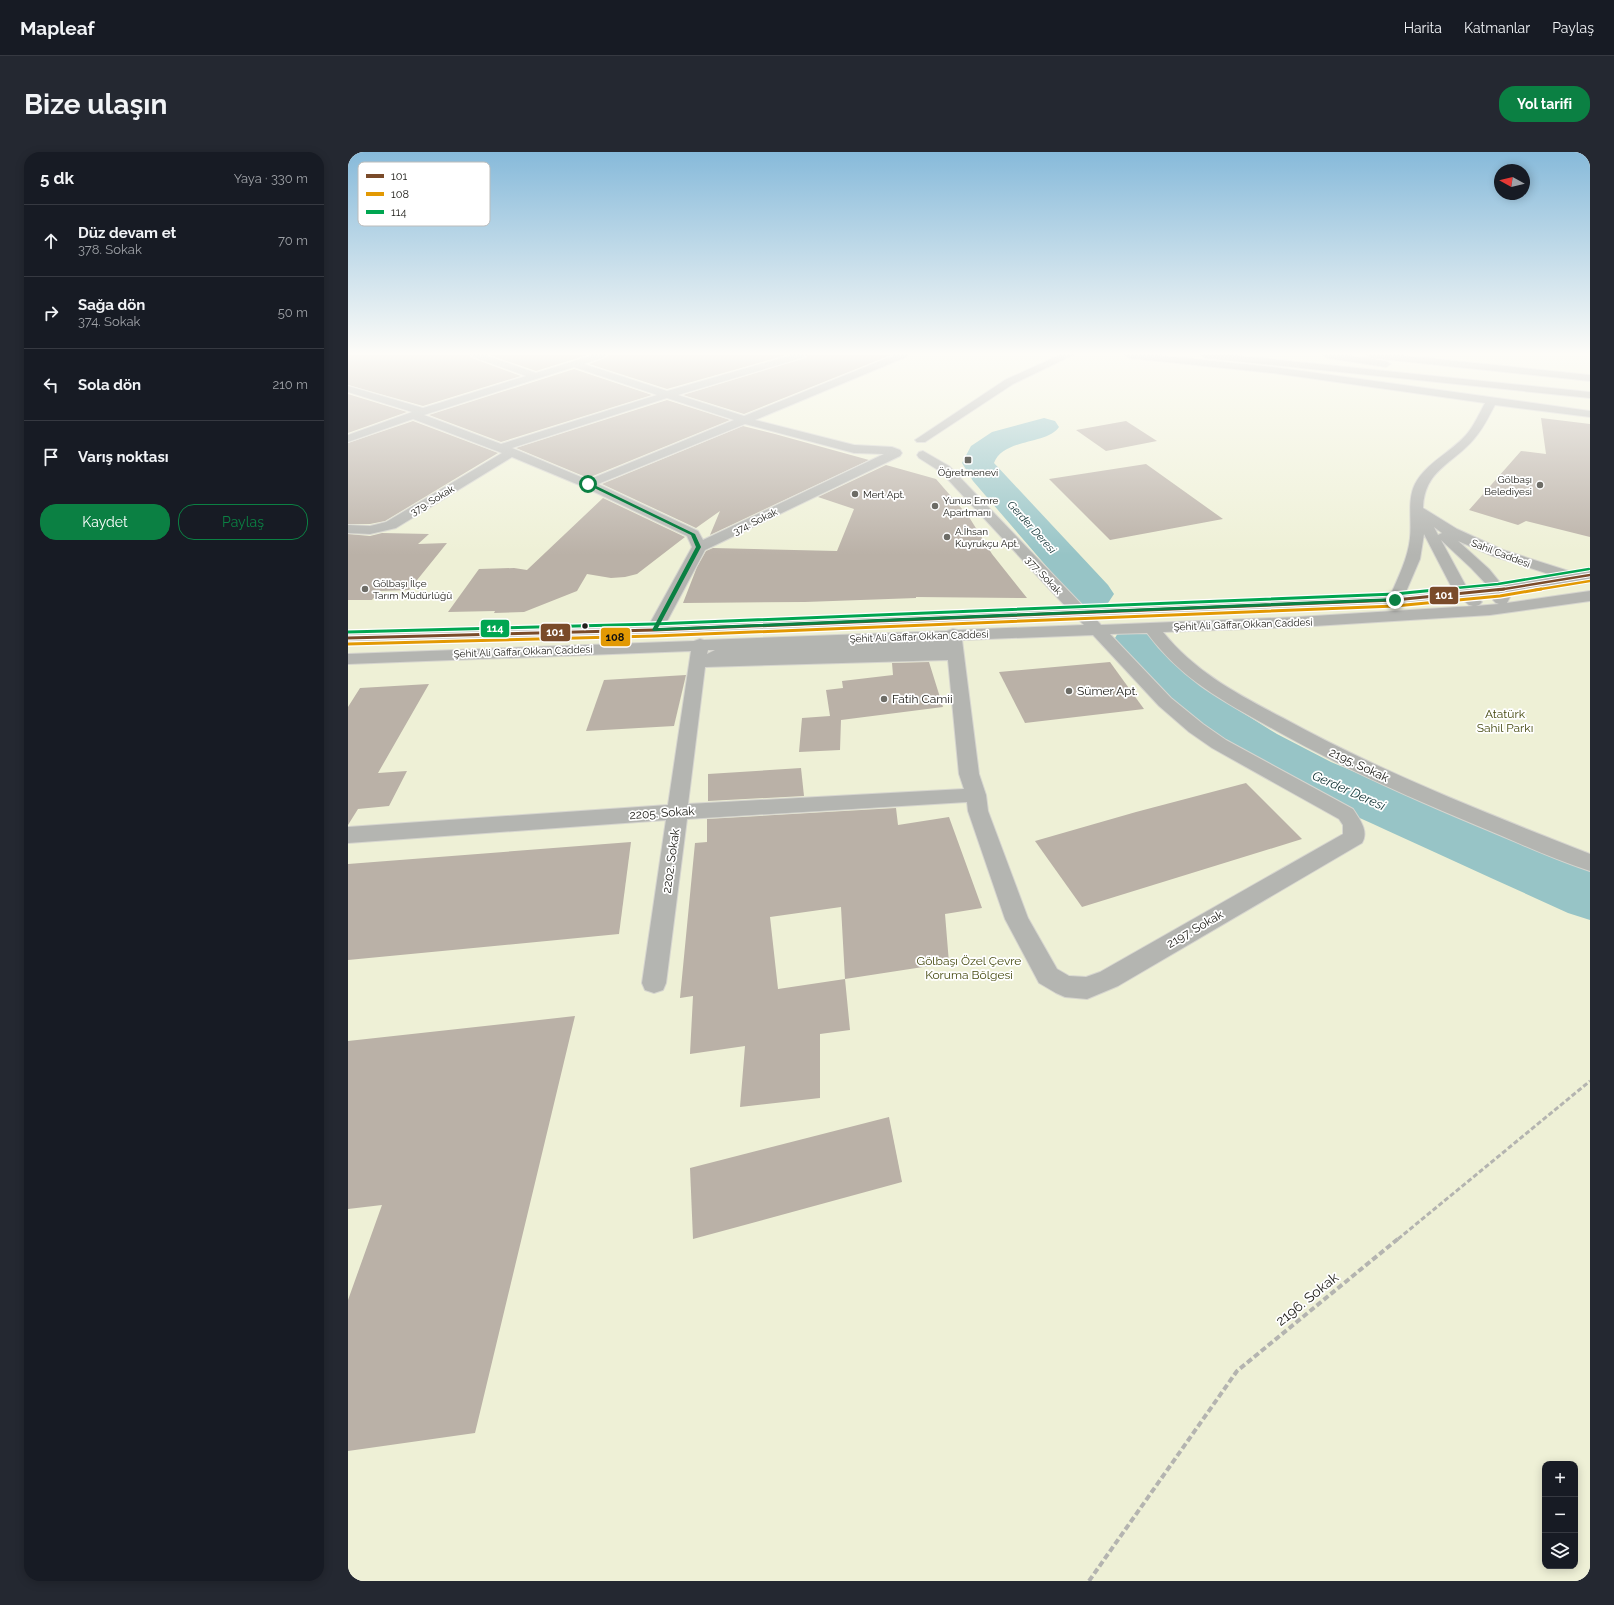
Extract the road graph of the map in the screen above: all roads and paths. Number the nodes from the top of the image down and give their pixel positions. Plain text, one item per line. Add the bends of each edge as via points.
1 (396, 422) edge
2 (437, 422) edge
3 (588, 422) edge
4 (740, 422) edge
5 (750, 422) edge
6 (949, 422) edge
7 (1480, 422) edge
8 (348, 439) edge
9 (506, 450) junction
10 (911, 450) junction
11 (588, 484) junction
12 (1418, 510) junction
13 (348, 529) edge
14 (698, 547) junction
15 (1590, 575) edge
16 (1575, 578) junction
17 (1499, 590) junction
18 (1457, 594) junction
19 (1590, 596) edge
20 (1395, 600) junction
21 (1490, 610) junction
22 (1469, 612) junction
23 (1080, 613) junction
24 (1152, 628) junction
25 (654, 630) junction
26 (1096, 630) junction
27 (953, 634) junction
28 (348, 638) edge
29 (700, 644) junction
30 (348, 659) edge
31 (708, 663) joint
32 (976, 795) junction
33 (678, 812) junction
34 (348, 835) edge
35 (1590, 863) edge
36 (654, 983) dead end
37 (1590, 1081) edge
38 (1089, 1581) edge

1 - 8 street
2 - 9 street
3 - 9 street, 379. Sokak
4 - 11 street
5 - 10 street, 377. Sokak via 854,449
6 - 10 street via 921,440
7 - 12 street via 1470,437 1420,485 1417,494
9 - 11 street
9 - 13 street, 379. Sokak via 391,525 369,531
10 - 14 street, 374. Sokak
10 - 23 street, 377. Sokak via 945,469
11 - 14 street via 693,534
12 - 16 street, Sahil Caddesi via 1472,542 1525,563
12 - 17 street
12 - 18 street
12 - 20 street via 1413,559
14 - 25 street
15 - 16 street, Sahil Caddesi
16 - 17 street, Şehit Ali Gaffar Okkan Caddesi
17 - 18 street, Şehit Ali Gaffar Okkan Caddesi
17 - 21 street via 1502,597 1499,604
18 - 20 street, Şehit Ali Gaffar Okkan Caddesi
18 - 21 street
18 - 22 street
19 - 21 street, Şehit Ali Gaffar Okkan Caddesi
20 - 23 street, Şehit Ali Gaffar Okkan Caddesi
21 - 22 street, Şehit Ali Gaffar Okkan Caddesi
22 - 24 street, Şehit Ali Gaffar Okkan Caddesi
23 - 25 street, Şehit Ali Gaffar Okkan Caddesi
23 - 26 street, 377. Sokak
24 - 26 street, Şehit Ali Gaffar Okkan Caddesi
24 - 35 street, 2195. Sokak via 1181,662 1206,681 1293,732 1433,800
25 - 28 street, Şehit Ali Gaffar Okkan Caddesi
26 - 27 street, Şehit Ali Gaffar Okkan Caddesi
26 - 32 street, 2197. Sokak via 1165,702 1196,728 1219,744 1346,814 1353,825 1354,838 1109,979 1087,988 1064,986 1048,976 1017,919 978,811
27 - 29 street, Şehit Ali Gaffar Okkan Caddesi
27 - 32 street, 2197. Sokak via 969,774
29 - 30 street, Şehit Ali Gaffar Okkan Caddesi
29 - 33 street, 2202. Sokak
31 - 31 street via 740,662 947,655 944,645 723,652
32 - 33 street, 2205. Sokak
33 - 34 street, 2205. Sokak
33 - 36 street, 2202. Sokak
37 - 38 path, 2196. Sokak via 1237,1371

